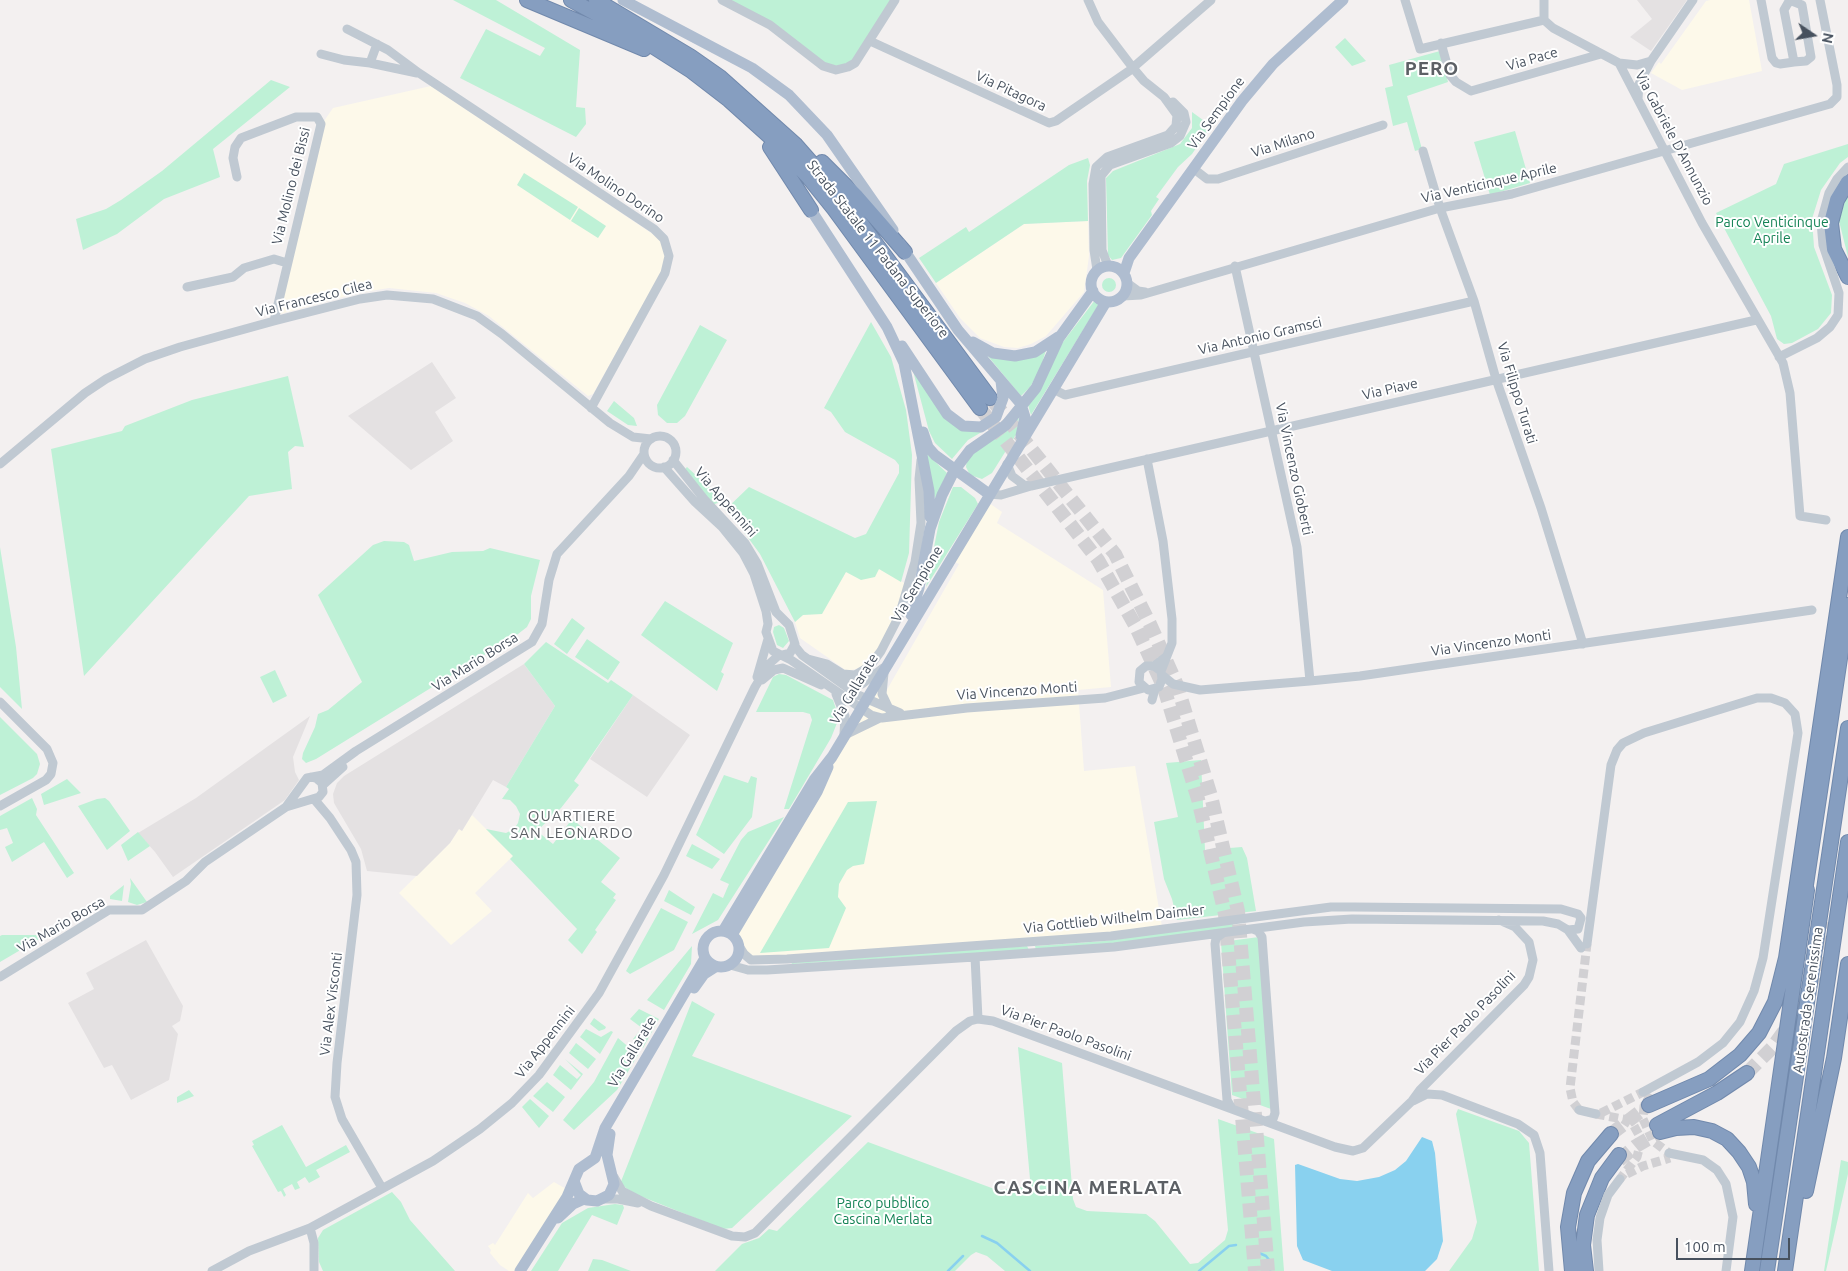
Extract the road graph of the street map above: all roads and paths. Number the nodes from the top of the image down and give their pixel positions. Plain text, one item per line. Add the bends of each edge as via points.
1 (527, 0) edge
2 (571, 0) edge
3 (596, 0) edge
4 (607, 0) edge
5 (623, 0) edge
6 (722, 0) edge
7 (895, 0) edge
8 (1088, 0) edge
9 (1211, 0) edge
10 (1343, 0) edge
11 (1405, 0) edge
12 (1544, 0) edge
13 (1693, 0) edge
14 (1761, 0) edge
15 (1820, 0) edge
16 (1544, 20) junction
17 (347, 29) dead end
18 (870, 41) junction
19 (1442, 43) junction
20 (377, 44) junction
21 (322, 54) dead end
22 (1600, 54) junction
23 (690, 56) junction
24 (1651, 61) junction
25 (1794, 62) junction
26 (370, 63) junction
27 (1619, 63) junction
28 (1133, 68) junction
29 (710, 70) junction
30 (419, 74) junction
31 (712, 86) junction
32 (729, 100) junction
33 (1638, 102) junction
34 (1383, 125) dead end
35 (1664, 150) junction
36 (1423, 151) dead end
37 (1848, 167) edge
38 (1194, 169) junction
39 (237, 177) dead end
40 (1848, 182) edge
41 (1440, 208) junction
42 (811, 210) joint
43 (905, 252) junction
44 (287, 264) junction
45 (1235, 266) junction
46 (1114, 272) junction
47 (1848, 277) edge
48 (187, 287) dead end
49 (1092, 291) junction
50 (1146, 292) junction
51 (1123, 296) junction
52 (1106, 302) junction
53 (1474, 302) junction
54 (1756, 320) junction
55 (274, 321) junction
56 (958, 330) junction
57 (1063, 333) junction
58 (894, 339) junction
59 (1254, 352) junction
60 (1780, 356) junction
61 (1496, 378) junction
62 (1001, 381) junction
63 (1053, 390) junction
64 (990, 398) tunnel mouth
65 (1022, 406) junction
66 (591, 408) junction
67 (980, 408) tunnel mouth
68 (915, 412) junction
69 (1272, 431) junction
70 (630, 435) junction
71 (651, 439) junction
72 (644, 454) junction
73 (921, 454) junction
74 (1147, 459) junction
75 (673, 460) junction
76 (1009, 460) junction
77 (0, 464) edge
78 (659, 466) junction
79 (954, 471) junction
80 (629, 476) junction
81 (1030, 486) junction
82 (989, 494) junction
83 (1826, 520) dead end
84 (930, 529) junction
85 (1848, 537) edge
86 (1848, 605) edge
87 (1812, 610) dead end
88 (781, 619) junction
89 (768, 624) junction
90 (902, 638) junction
91 (768, 639) junction
92 (1583, 644) junction
93 (794, 646) junction
94 (782, 655) junction
95 (808, 659) junction
96 (886, 666) junction
97 (1159, 671) junction
98 (1138, 679) junction
99 (839, 681) junction
100 (1310, 681) junction
101 (1173, 684) junction
102 (826, 685) junction
103 (755, 687) junction
104 (1151, 688) junction
105 (1133, 690) junction
106 (834, 692) junction
107 (866, 699) junction
108 (0, 702) edge
109 (860, 709) junction
110 (891, 711) junction
111 (902, 714) junction
112 (882, 718) junction
113 (1848, 728) edge
114 (844, 736) junction
115 (366, 747) junction
116 (311, 777) junction
117 (302, 784) junction
118 (323, 789) junction
119 (312, 799) junction
120 (0, 806) edge
121 (286, 807) junction
122 (330, 818) junction
123 (1848, 842) edge
124 (1810, 862) junction
125 (1593, 896) junction
126 (1567, 911) junction
127 (1499, 920) junction
128 (1253, 929) junction
129 (1568, 930) junction
130 (728, 933) junction
131 (1223, 933) junction
132 (739, 946) junction
133 (975, 957) junction
134 (705, 958) junction
135 (1848, 964) edge
136 (730, 965) junction
137 (716, 967) junction
138 (0, 977) edge
139 (978, 1019) junction
140 (1747, 1073) tunnel mouth
141 (1648, 1100) junction
142 (1412, 1101) junction
143 (1232, 1109) junction
144 (1579, 1110) dead end
145 (1596, 1114) tunnel mouth
146 (1265, 1121) junction
147 (1611, 1134) tunnel mouth
148 (1669, 1156) tunnel mouth
149 (1619, 1158) tunnel mouth
150 (590, 1162) junction
151 (612, 1174) junction
152 (1620, 1178) tunnel mouth
153 (574, 1181) junction
154 (382, 1188) junction
155 (584, 1199) junction
156 (604, 1199) junction
157 (651, 1206) junction
158 (310, 1228) junction
159 (546, 1229) junction
160 (212, 1271) edge
161 (313, 1271) edge
162 (520, 1271) edge
163 (1549, 1271) edge
164 (1572, 1271) edge
165 (1586, 1271) edge
166 (1599, 1271) edge
167 (1726, 1271) edge
168 (1748, 1271) edge
169 (1752, 1271) edge
170 (1768, 1271) edge
171 (1785, 1271) edge
172 (1794, 1271) edge

1 - 31 highway via 648,51 692,78
2 - 31 highway via 647,42
3 - 23 highway
4 - 23 highway via 659,30
5 - 43 main road via 752,68 794,100 836,147
6 - 18 street via 770,25 827,68 840,70 852,65
7 - 18 street
8 - 28 street via 1098,22
9 - 28 street
10 - 38 main road, Via Sempione via 1304,34 1256,84
11 - 19 street via 1420,49
12 - 16 street
13 - 24 street
14 - 25 street via 1773,61 1780,64
15 - 35 street, Via Venticinque Aprile via 1837,85 1837,97 1830,104
16 - 19 street
16 - 22 street, Via Gabriele D'Annunzio
17 - 20 street
18 - 28 street, Via Pitagora via 1049,123
19 - 22 street, Via Pace via 1450,74 1456,82 1471,90
20 - 26 street
20 - 30 street
21 - 26 street
22 - 27 street, Via Gabriele D'Annunzio
23 - 29 highway
24 - 27 street, Via Gabriele D'Annunzio via 1636,66
24 - 33 street via 1639,84
25 - 25 street via 1809,59 1812,52 1802,4 1792,1 1784,14
26 - 30 street
27 - 33 street, Via Gabriele D'Annunzio
28 - 46 street via 1164,98 1177,104 1186,122 1180,136 1171,143 1110,165 1101,176 1102,250
29 - 43 highway via 732,80 757,100 846,186
29 - 64 highway, Strada Statale 11 Padana Superiore via 756,107 808,158 874,240
30 - 66 street, Via Molino Dorino via 654,229 666,244 669,261 665,273
31 - 32 highway
32 - 42 highway via 741,118 773,150
32 - 67 highway, Strada Statale 11 Padana Superiore via 769,136 821,193
33 - 35 street, Via Gabriele D'Annunzio
34 - 38 street, Via Milano via 1218,179 1207,179
35 - 41 street, Via Venticinque Aprile via 1512,194
35 - 54 street, Via Gabriele D'Annunzio
36 - 41 street, Via Filippo Turati
37 - 60 street via 1829,193 1821,222 1823,245 1840,293 1838,315 1817,338
38 - 46 main road, Via Sempione via 1129,258
39 - 44 street, Via Molino dei Bissi via 233,158 241,138 296,117 318,117 321,124
40 - 47 highway via 1837,200 1831,223 1834,248
41 - 45 street, Via Venticinque Aprile
41 - 53 street, Via Filippo Turati
42 - 58 main road
43 - 56 main road
44 - 48 street, Via Molino dei Bissi via 274,260 244,268 233,277
44 - 55 street, Via Molino dei Bissi
45 - 50 street, Via Venticinque Aprile
45 - 59 street, Via Vincenzo Gioberti
46 - 49 main road, Via Sempione via 1092,278
46 - 50 street via 1138,291
46 - 51 main road, Via Sempione
49 - 52 main road
49 - 57 main road, Via Sempione
50 - 51 street, Via Venticinque Aprile
51 - 52 main road via 1114,302
52 - 63 main road, Via Sempione
53 - 59 street, Via Antonio Gramsci
53 - 61 street, Via Filippo Turati
54 - 60 street, Via Gabriele D'Annunzio
54 - 61 street, Via Piave
55 - 66 street, Via Francesco Cilea via 372,296 411,295 444,301 487,323
55 - 77 street, Via Francesco Cilea via 171,350 131,365 85,393
56 - 57 main road via 988,351 1012,356 1040,350
56 - 62 main road
57 - 65 main road, Via Sempione via 1042,379
58 - 62 main road via 905,350 947,414 960,425 979,427 996,416 1003,398
58 - 68 main road via 906,370
59 - 63 street, Via Antonio Gramsci via 1065,395
59 - 69 street, Via Vincenzo Gioberti
60 - 83 street, Via Gabriele D'Annunzio via 1789,384 1800,516
61 - 69 street, Via Piave
61 - 92 street, Via Filippo Turati
62 - 65 main road
63 - 76 main road, Via Sempione
65 - 76 main road via 1024,427
65 - 79 main road, Via Sempione via 1006,425 970,450
66 - 70 street, Via Francesco Cilea
68 - 73 main road
68 - 79 main road via 928,447
69 - 74 street, Via Piave
69 - 100 street, Via Vincenzo Gioberti via 1297,547
70 - 71 street, Via Francesco Cilea
70 - 72 street, Via Francesco Cilea
71 - 72 street
71 - 75 street via 659,436 669,439 675,448
72 - 78 street via 648,462
72 - 80 street, Via Mario Borsa
73 - 84 main road via 930,500
73 - 95 street via 922,514 918,546 907,596 891,634 876,659 858,674 846,675 823,662
74 - 81 street, Via Piave
74 - 97 street via 1163,541 1173,639
75 - 78 street
75 - 88 street, Via Appennini via 745,543 757,562
76 - 81 street via 1012,476
76 - 82 main road, Via Sempione
78 - 80 street, Via Mario Borsa via 642,469
78 - 89 street, Via Appennini via 743,553 759,588
79 - 82 main road
79 - 84 main road, Via Sempione
80 - 115 street, Via Mario Borsa via 557,554 542,624 532,642
81 - 82 street, Via Piave via 1001,495
82 - 90 main road, Via Sempione
84 - 90 main road, Via Sempione via 919,588
85 - 141 highway via 1786,958 1775,1002 1759,1033 1740,1056 1709,1079
86 - 124 highway
87 - 92 street, Via Vincenzo Monti
88 - 89 street
88 - 93 street, Via Appennini via 789,625
89 - 91 street, Via Appennini
90 - 96 main road, Via Gallarate
91 - 94 street, Via Appennini via 773,652
91 - 103 street, Via Appennini
92 - 100 street, Via Vincenzo Monti
93 - 94 street, Via Appennini via 790,653
93 - 95 street
94 - 102 street, Via Appennini
94 - 103 street, Via Appennini via 767,667
95 - 99 street
96 - 99 street via 862,684
96 - 107 main road, Via Gallarate
96 - 110 street via 882,694
97 - 98 street via 1143,668
97 - 101 street, Via Vincenzo Monti
97 - 104 street
98 - 104 street
98 - 105 street
99 - 107 street
100 - 101 street, Via Vincenzo Monti via 1200,690
101 - 104 street, Via Vincenzo Monti
102 - 103 street, Via Appennini via 780,668
102 - 106 street, Via Appennini
103 - 154 street, Via Appennini via 652,898 599,993 560,1049 532,1084 490,1122 433,1161
104 - 105 street, Via Vincenzo Monti
105 - 111 street, Via Vincenzo Monti via 1105,698
106 - 109 street, Via Appennini
106 - 114 street, Via Appennini via 846,716
107 - 109 main road, Via Gallarate
107 - 110 street, Via Vincenzo Monti
108 - 120 street via 47,749 52,756 53,767 46,780
109 - 112 street
109 - 114 main road, Via Gallarate
110 - 111 street, Via Vincenzo Monti
111 - 112 street, Via Vincenzo Monti
112 - 114 street, Via Vincenzo Monti
113 - 170 highway, Autostrada Serenissima
114 - 130 main road, Via Gallarate via 817,792
115 - 116 street, Via Mario Borsa via 323,775
115 - 118 street, Via Mario Borsa
116 - 117 street, Via Mario Borsa
116 - 118 street via 320,780
117 - 119 street via 302,792
117 - 121 street, Via Mario Borsa
118 - 119 street, Via Mario Borsa
118 - 122 street, Via Alex Visconti
119 - 121 street, Via Mario Borsa
119 - 122 street, Via Alex Visconti
121 - 138 street, Via Mario Borsa via 142,910 109,910
122 - 154 street, Via Alex Visconti via 351,850 358,871 335,1097 342,1120
123 - 171 highway, Autostrada Serenissima
124 - 141 highway via 1787,993 1766,1040 1743,1065 1702,1090
124 - 169 highway
125 - 126 street via 1583,909
125 - 129 street via 1584,946
125 - 141 street via 1611,765 1623,744 1644,734 1757,698 1771,698 1790,708 1798,733 1763,958 1754,991 1740,1022 1723,1043 1670,1077
126 - 129 street via 1578,914 1582,921 1578,930
126 - 132 street, Via Gottlieb Wilhelm Daimler via 1331,908 1111,936 787,959 751,960
127 - 128 street, Via Gottlieb Wilhelm Daimler via 1352,919
127 - 129 street, Via Gottlieb Wilhelm Daimler via 1543,921
127 - 142 street, Via Pier Paolo Pasolini via 1515,927 1529,942 1533,960 1529,977
128 - 131 street, Via Gottlieb Wilhelm Daimler
128 - 146 street via 1262,937 1275,1113 1273,1119
130 - 132 main road
130 - 134 main road via 716,932 705,941
131 - 133 street, Via Gottlieb Wilhelm Daimler
131 - 143 street via 1216,938 1215,944 1227,1100
132 - 136 main road via 738,957
133 - 136 street, Via Gottlieb Wilhelm Daimler via 767,970 748,970
133 - 139 street
134 - 137 main road
134 - 150 main road, Via Gallarate via 605,1128 598,1153
135 - 172 highway
136 - 137 main road
137 - 151 main road, Via Gallarate via 704,974 694,988 611,1132 607,1155
139 - 143 street, Via Pier Paolo Pasolini via 993,1021
139 - 157 street, Via Pier Paolo Pasolini via 956,1031 755,1234 732,1236
140 - 168 highway via 1658,1129 1704,1129 1726,1139 1744,1159 1752,1174 1756,1200
142 - 146 street, Via Pier Paolo Pasolini via 1372,1142 1353,1150 1335,1147
142 - 163 street, Via Pier Paolo Pasolini via 1427,1094 1442,1095 1518,1124 1534,1135 1540,1152
143 - 146 street, Via Pier Paolo Pasolini
144 - 145 street
147 - 164 highway via 1588,1161 1574,1193 1568,1227
148 - 167 street via 1689,1157 1710,1164 1722,1176 1729,1192 1732,1229
149 - 165 highway via 1596,1190 1585,1225
150 - 151 main road via 602,1163
150 - 153 main road, Via Gallarate via 579,1169
151 - 156 main road, Via Gallarate via 613,1190
151 - 157 street, Via Pier Paolo Pasolini via 622,1191
152 - 166 street via 1608,1195 1600,1218 1597,1240
153 - 155 main road via 575,1188
153 - 159 main road, Via Gallarate
154 - 158 street, Via Appennini
155 - 156 main road via 592,1202
155 - 159 main road, Via Gallarate via 573,1204
156 - 157 street, Via Pier Paolo Pasolini
158 - 160 street, Via Appennini via 249,1251
158 - 161 street via 314,1243
159 - 162 main road, Via Gallarate

